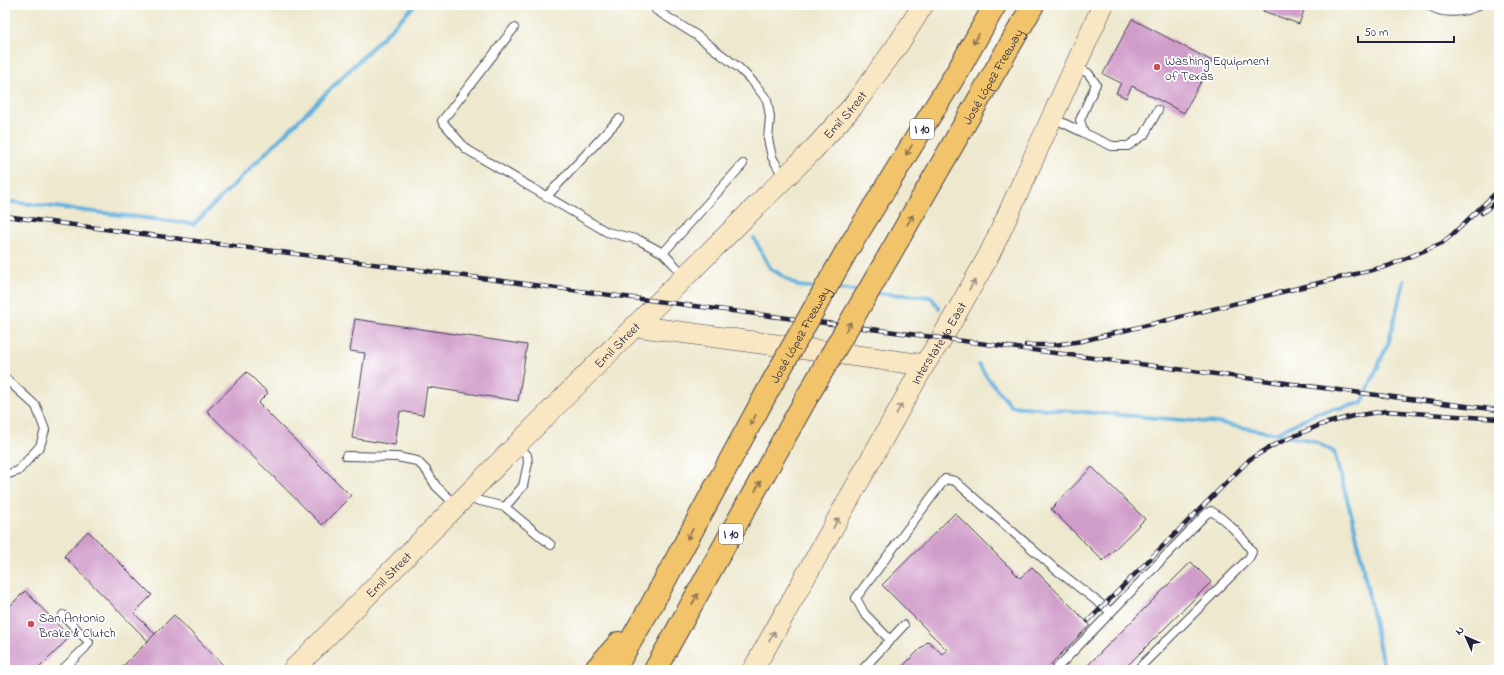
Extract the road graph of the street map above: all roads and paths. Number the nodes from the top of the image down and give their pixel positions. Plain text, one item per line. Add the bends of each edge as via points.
1 (923, 5) edge
2 (995, 5) edge
3 (1033, 5) edge
4 (1103, 5) edge
5 (1429, 5) edge
6 (1479, 5) edge
7 (656, 10) dead end
8 (514, 28) dead end
9 (1075, 66) junction
10 (1158, 110) dead end
11 (1052, 118) junction
12 (619, 119) dead end
13 (1084, 133) junction
14 (743, 164) dead end
15 (784, 178) junction
16 (547, 196) junction
17 (663, 253) junction
18 (679, 282) junction
19 (635, 326) junction
20 (684, 333) junction
21 (924, 365) junction
22 (5, 378) edge
23 (517, 445) junction
24 (346, 456) dead end
25 (5, 475) edge
26 (461, 501) junction
27 (505, 507) junction
28 (551, 545) dead end
29 (652, 604) junction
30 (1111, 612) junction
31 (63, 615) dead end
32 (904, 625) dead end
33 (679, 629) junction
34 (890, 640) junction
35 (62, 670) edge
36 (293, 670) edge
37 (595, 670) edge
38 (614, 670) edge
39 (655, 670) edge
40 (664, 670) edge
41 (753, 670) edge
42 (862, 670) edge
43 (1055, 670) edge
44 (1137, 670) edge

1 - 15 main road, Emil Street via 853,106
2 -> 29 highway, José López Freeway / I 10, bridge via 960,67 846,252
33 -> 3 highway, José López Freeway / I 10, bridge via 807,397
4 - 9 main road, Interstate 10 East
5 - 6 lane via 1446,12 1472,9
7 - 15 lane via 696,35 739,68 767,100 770,117 768,139 772,157
8 - 16 lane via 442,121 466,149
9 - 11 main road, Interstate 10 East
9 - 13 lane via 1088,73 1096,84 1080,120
10 - 13 lane via 1144,135 1128,146 1112,146
11 - 13 lane
21 -> 11 main road, Interstate 10 East via 987,258
12 - 16 lane
14 - 17 lane
15 - 18 main road, Emil Street
16 - 17 lane via 608,232 638,240
17 - 18 lane
18 - 19 main road, Emil Street
18 - 20 main road via 669,302 669,311 673,321
19 - 20 main road
19 - 23 main road, Emil Street
20 - 21 main road
41 -> 21 main road, Interstate 10 East
22 - 25 lane via 36,406 44,430 40,446 18,471
23 - 26 main road, Emil Street
23 - 27 lane via 527,455 528,463 523,486
24 - 26 lane via 397,457 417,461 436,486
26 - 27 lane
26 - 36 main road, Emil Street
27 - 28 lane
29 - 37 highway
29 - 38 highway, José López Freeway / I 10
30 - 34 lane via 1054,568 955,481 945,479 856,598 864,613
30 - 43 lane
30 - 44 lane via 1211,511 1239,534 1252,552 1249,558
31 - 35 lane via 89,642
32 - 34 lane
33 - 39 highway, José López Freeway / I 10
33 - 40 highway
34 - 42 lane

